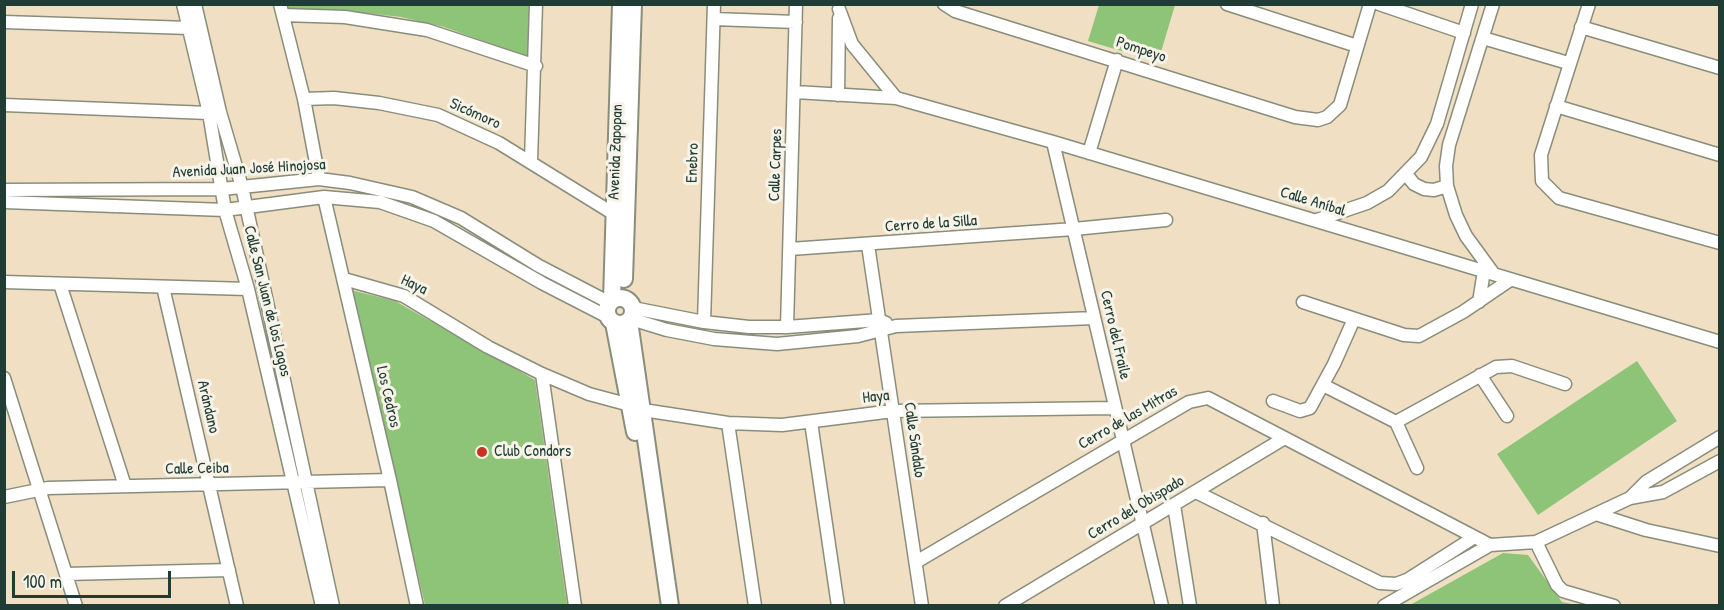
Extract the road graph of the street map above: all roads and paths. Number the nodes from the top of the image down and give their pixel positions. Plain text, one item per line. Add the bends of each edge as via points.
1 (183, 4) edge
2 (195, 4) edge
3 (536, 4) edge
4 (621, 4) edge
5 (633, 4) edge
6 (714, 4) edge
7 (796, 4) edge
8 (1227, 4) edge
9 (1370, 4) edge
10 (1379, 4) edge
11 (1472, 4) edge
12 (1493, 4) edge
13 (1589, 4) edge
14 (945, 5) edge
15 (839, 7) edge
16 (282, 10) edge
17 (714, 19) junction
18 (4, 22) edge
19 (796, 22) junction
20 (1581, 27) junction
21 (189, 28) junction
22 (1464, 33) junction
23 (1483, 38) junction
24 (1357, 46) junction
25 (1117, 60) junction
26 (1568, 63) junction
27 (536, 66) junction
28 (1719, 68) edge
29 (795, 92) junction
30 (838, 95) junction
31 (896, 98) junction
32 (304, 99) junction
33 (4, 105) edge
34 (1556, 106) junction
35 (209, 114) junction
36 (1053, 142) junction
37 (1089, 153) junction
38 (1719, 155) edge
39 (531, 161) junction
40 (1407, 174) junction
41 (319, 178) junction
42 (1447, 186) junction
43 (243, 187) junction
44 (222, 189) junction
45 (4, 190) edge
46 (324, 197) junction
47 (4, 202) edge
48 (245, 208) junction
49 (225, 210) junction
50 (614, 214) junction
51 (1166, 220) dead end
52 (1317, 220) junction
53 (1074, 229) junction
54 (1719, 243) edge
55 (868, 245) junction
56 (790, 249) junction
57 (1489, 273) junction
58 (344, 279) junction
59 (1510, 279) junction
60 (4, 282) edge
61 (60, 284) junction
62 (162, 287) junction
63 (248, 289) junction
64 (1303, 302) dead end
65 (1479, 302) junction
66 (620, 311) junction
67 (1094, 318) junction
68 (1354, 319) junction
69 (704, 322) junction
70 (880, 326) junction
71 (787, 327) junction
72 (1719, 342) edge
73 (542, 374) junction
74 (1480, 375) junction
75 (4, 378) edge
76 (1565, 384) dead end
77 (1323, 385) junction
78 (1273, 401) dead end
79 (636, 407) junction
80 (1115, 408) junction
81 (893, 411) junction
82 (1507, 416) dead end
83 (811, 422) junction
84 (1396, 422) junction
85 (728, 423) junction
86 (1719, 437) edge
87 (1282, 439) junction
88 (1123, 440) junction
89 (1719, 445) edge
90 (1716, 463) edge
91 (1417, 468) dead end
92 (390, 480) junction
93 (300, 483) junction
94 (210, 485) junction
95 (125, 486) junction
96 (39, 488) junction
97 (1196, 492) junction
98 (4, 496) edge
99 (1630, 498) junction
100 (1174, 505) junction
101 (1596, 514) junction
102 (1142, 523) junction
103 (1263, 523) junction
104 (1473, 538) junction
105 (1536, 542) junction
106 (1490, 545) junction
107 (1719, 546) edge
108 (915, 562) junction
109 (229, 570) junction
110 (66, 574) junction
111 (1162, 605) edge
112 (76, 606) edge
113 (237, 606) edge
114 (322, 606) edge
115 (333, 606) edge
116 (417, 606) edge
117 (575, 606) edge
118 (662, 606) edge
119 (670, 606) edge
120 (755, 606) edge
121 (838, 606) edge
122 (922, 606) edge
123 (1005, 606) edge
124 (1190, 606) edge
125 (1272, 606) edge
126 (1384, 606) edge
127 (1614, 606) edge

1 - 21 street, Calle San Juan de los Lagos
2 - 43 street, Calle San Juan de los Lagos via 220,112
3 - 27 street
4 - 50 street, Avenida Zapopan
5 - 66 street, Avenida Zapopan
6 - 17 street, Enebro
7 - 19 street, Calle Carpes
8 - 24 street
9 - 24 street
10 - 22 street
11 - 22 street
12 - 23 street
13 - 20 street
14 - 25 street, Pompeyo
15 - 30 street
15 - 31 street via 852,44
16 - 27 street via 427,30
16 - 32 street
17 - 19 street
17 - 69 street, Enebro
18 - 21 street
19 - 29 street, Calle Carpes
20 - 26 street
20 - 28 street
21 - 35 street, Calle San Juan de los Lagos
22 - 40 street via 1431,140
23 - 26 street
23 - 42 street via 1449,145
24 - 25 street, Pompeyo via 1340,105 1327,117 1308,120
25 - 37 street
26 - 34 street
27 - 39 street
29 - 30 street, Calle Aníbal
29 - 56 street, Calle Carpes
30 - 31 street, Calle Aníbal
31 - 36 street, Calle Aníbal
32 - 39 street, Sicómoro via 379,103 438,115
32 - 41 street
33 - 35 street
34 - 38 street
34 - 54 street via 1539,164 1546,187 1559,198
35 - 44 street, Calle San Juan de los Lagos
36 - 37 street, Calle Aníbal
36 - 53 street, Cerro del Fraile
37 - 52 street, Calle Aníbal
39 - 50 street, Sicómoro
40 - 42 street via 1424,189
40 - 52 street via 1367,203
41 - 43 street, Avenida Juan José Hinojosa
41 - 66 street, Avenida Juan José Hinojosa via 379,189 438,207
42 - 57 street via 1466,236
43 - 44 street, Avenida Juan José Hinojosa
43 - 48 street, Calle San Juan de los Lagos
44 - 45 street, Avenida Juan José Hinojosa
44 - 49 street, Calle San Juan de los Lagos
46 - 48 street, Avenida Juan José Hinojosa
46 - 58 street, Los Cedros
46 - 66 street, Avenida Juan José Hinojosa via 380,202 434,220 542,283
47 - 49 street, Avenida Juan José Hinojosa
48 - 49 street, Avenida Juan José Hinojosa
48 - 93 street, Calle San Juan de los Lagos
49 - 63 street, Calle San Juan de los Lagos
50 - 66 street, Avenida Zapopan
51 - 53 street, Cerro de la Silla
52 - 57 street, Calle Aníbal
53 - 55 street, Cerro de la Silla
53 - 67 street, Cerro del Fraile
55 - 56 street, Cerro de la Silla
55 - 70 street, Calle Sándalo
56 - 71 street, Calle Carpes
57 - 59 street, Calle Aníbal
57 - 65 street
58 - 73 street, Haya via 404,296 488,347
58 - 92 street, Los Cedros
59 - 65 street
59 - 72 street, Calle Aníbal
60 - 61 street
61 - 62 street
61 - 95 street
62 - 63 street
62 - 94 street, Arándano
63 - 93 street, Calle San Juan de los Lagos
64 - 68 street
65 - 68 street via 1419,336
66 - 69 street, Avenida Juan José Hinojosa
66 - 70 street, Avenida Juan José Hinojosa via 667,330 760,344
66 - 79 street, Avenida Zapopan
67 - 70 street, Avenida Juan José Hinojosa
67 - 80 street, Cerro del Fraile
68 - 77 street
69 - 71 street, Avenida Juan José Hinojosa
70 - 71 street, Avenida Juan José Hinojosa
70 - 81 street, Calle Sándalo
73 - 79 street, Haya via 589,394
73 - 117 street
74 - 76 street via 1491,368 1506,366
74 - 82 street
74 - 84 street
75 - 96 street
77 - 78 street via 1305,411
77 - 84 street
79 - 85 street, Haya
79 - 118 street, Avenida Zapopan
79 - 119 street, Avenida Zapopan
80 - 81 street, Haya
80 - 88 street, Cerro del Fraile
81 - 83 street, Haya
81 - 108 street, Calle Sándalo
83 - 85 street, Haya
83 - 121 street
84 - 91 street
85 - 120 street
86 - 99 street via 1646,482
87 - 88 street, Cerro de las Mitras via 1208,398 1189,402
87 - 97 street, Cerro del Obispado
87 - 104 street, Cerro de las Mitras
88 - 102 street, Cerro del Fraile
88 - 108 street, Cerro de las Mitras
89 - 90 street via 1711,455
90 - 99 street via 1663,492
92 - 93 street, Calle Ceiba
92 - 116 street, Los Cedros
93 - 94 street, Calle Ceiba
93 - 114 street, Calle San Juan de los Lagos
93 - 115 street, Calle San Juan de los Lagos
94 - 95 street, Calle Ceiba
94 - 109 street, Arándano
95 - 96 street, Calle Ceiba
96 - 98 street, Calle Ceiba
96 - 110 street
97 - 100 street, Cerro del Obispado
97 - 103 street
99 - 101 street
100 - 102 street, Cerro del Obispado
100 - 124 street
101 - 105 street
101 - 107 street
102 - 111 street, Cerro del Fraile
102 - 123 street, Cerro del Obispado
103 - 104 street via 1380,583 1407,580
103 - 125 street
104 - 106 street, Cerro de las Mitras
105 - 106 street
105 - 127 street via 1563,591
106 - 126 street
108 - 122 street, Calle Sándalo
109 - 110 street
109 - 113 street, Arándano
110 - 112 street

